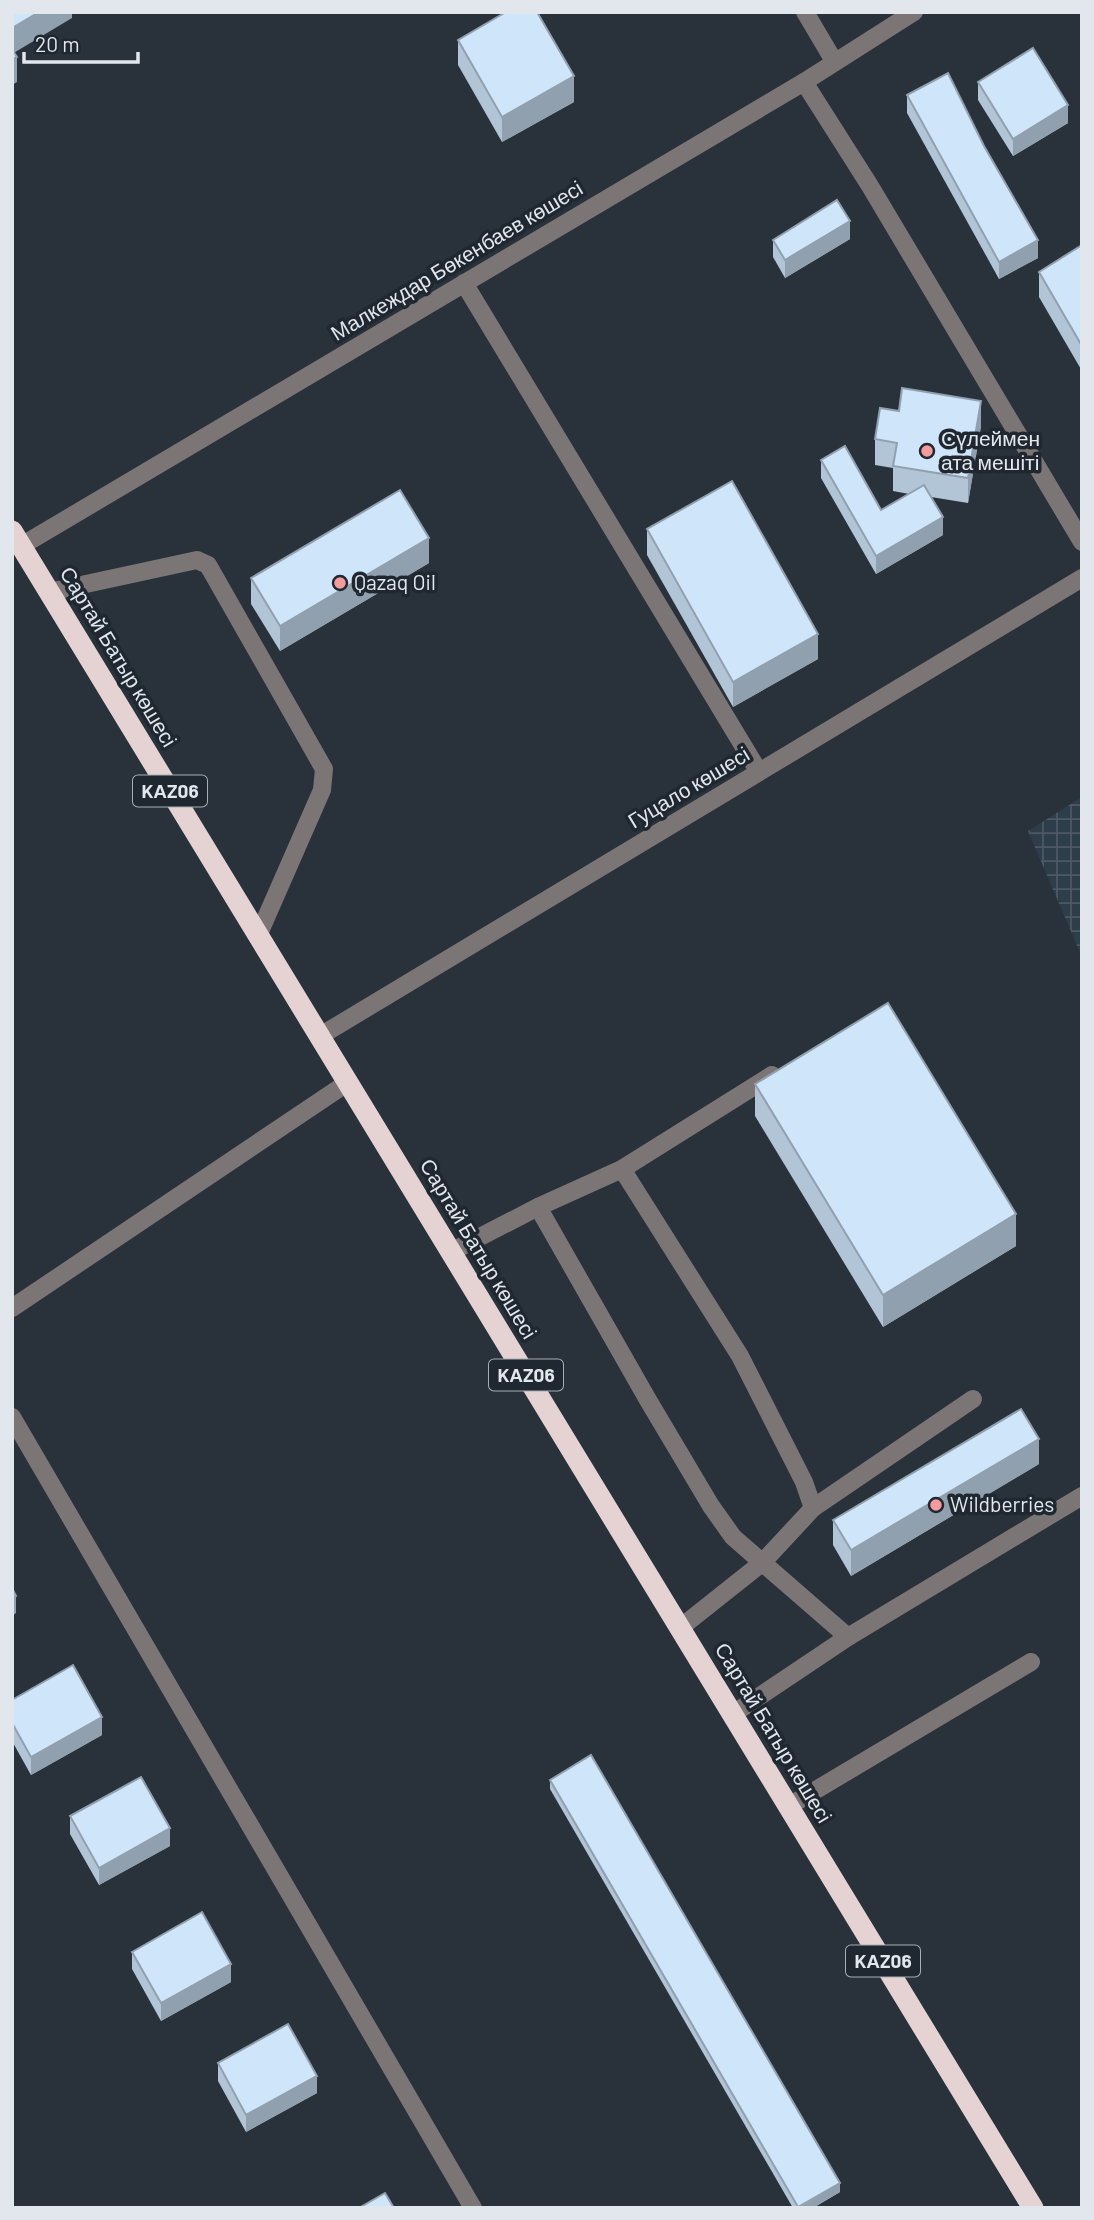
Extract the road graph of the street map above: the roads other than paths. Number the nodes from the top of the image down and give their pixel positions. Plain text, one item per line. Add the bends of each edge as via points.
1 (805, 12) edge
2 (914, 12) edge
3 (834, 61) junction
4 (804, 82) junction
5 (464, 283) junction
6 (17, 539) edge
7 (1082, 542) edge
8 (1082, 578) edge
9 (49, 592) junction
10 (758, 772) junction
11 (258, 936) junction
12 (320, 1036) junction
13 (772, 1075) edge
14 (348, 1083) junction
15 (622, 1169) junction
16 (538, 1207) junction
17 (451, 1252) junction
18 (12, 1308) edge
19 (973, 1399) dead end
20 (12, 1417) edge
21 (1082, 1496) edge
22 (813, 1508) junction
23 (763, 1562) junction
24 (680, 1628) junction
25 (848, 1637) junction
26 (1031, 1662) dead end
27 (733, 1714) junction
28 (789, 1806) junction
29 (473, 2208) edge
30 (1033, 2208) edge

1 - 3 street
2 - 3 street, Малкеждар Бөкенбаев көшесі
3 - 4 street, Малкеждар Бөкенбаев көшесі
4 - 5 street, Малкеждар Бөкенбаев көшесі
4 - 7 street
5 - 6 street, Малкеждар Бөкенбаев көшесі
5 - 10 street
6 - 9 highway, Сартай Батыр көшесі / KАZ06
8 - 10 street, Гуцало көшесі
9 - 11 highway, Сартай Батыр көшесі / KАZ06
9 - 11 street via 197,560 208,565 324,769 322,790
10 - 12 street, Гуцало көшесі
11 - 12 highway, Сартай Батыр көшесі / KАZ06
12 - 14 highway, Сартай Батыр көшесі / KАZ06
13 - 15 street
14 - 17 highway, Сартай Батыр көшесі / KАZ06
14 - 18 street
15 - 16 street
15 - 22 street via 740,1356
16 - 17 street
16 - 23 street via 711,1506 733,1537
17 - 24 highway, Сартай Батыр көшесі / KАZ06
19 - 22 street
20 - 29 street
21 - 25 street
22 - 23 street
23 - 24 street
23 - 25 street
24 - 27 highway, Сартай Батыр көшесі / KАZ06
25 - 27 street
26 - 28 street
27 - 28 highway, Сартай Батыр көшесі / KАZ06
28 - 30 highway, Сартай Батыр көшесі / KАZ06

